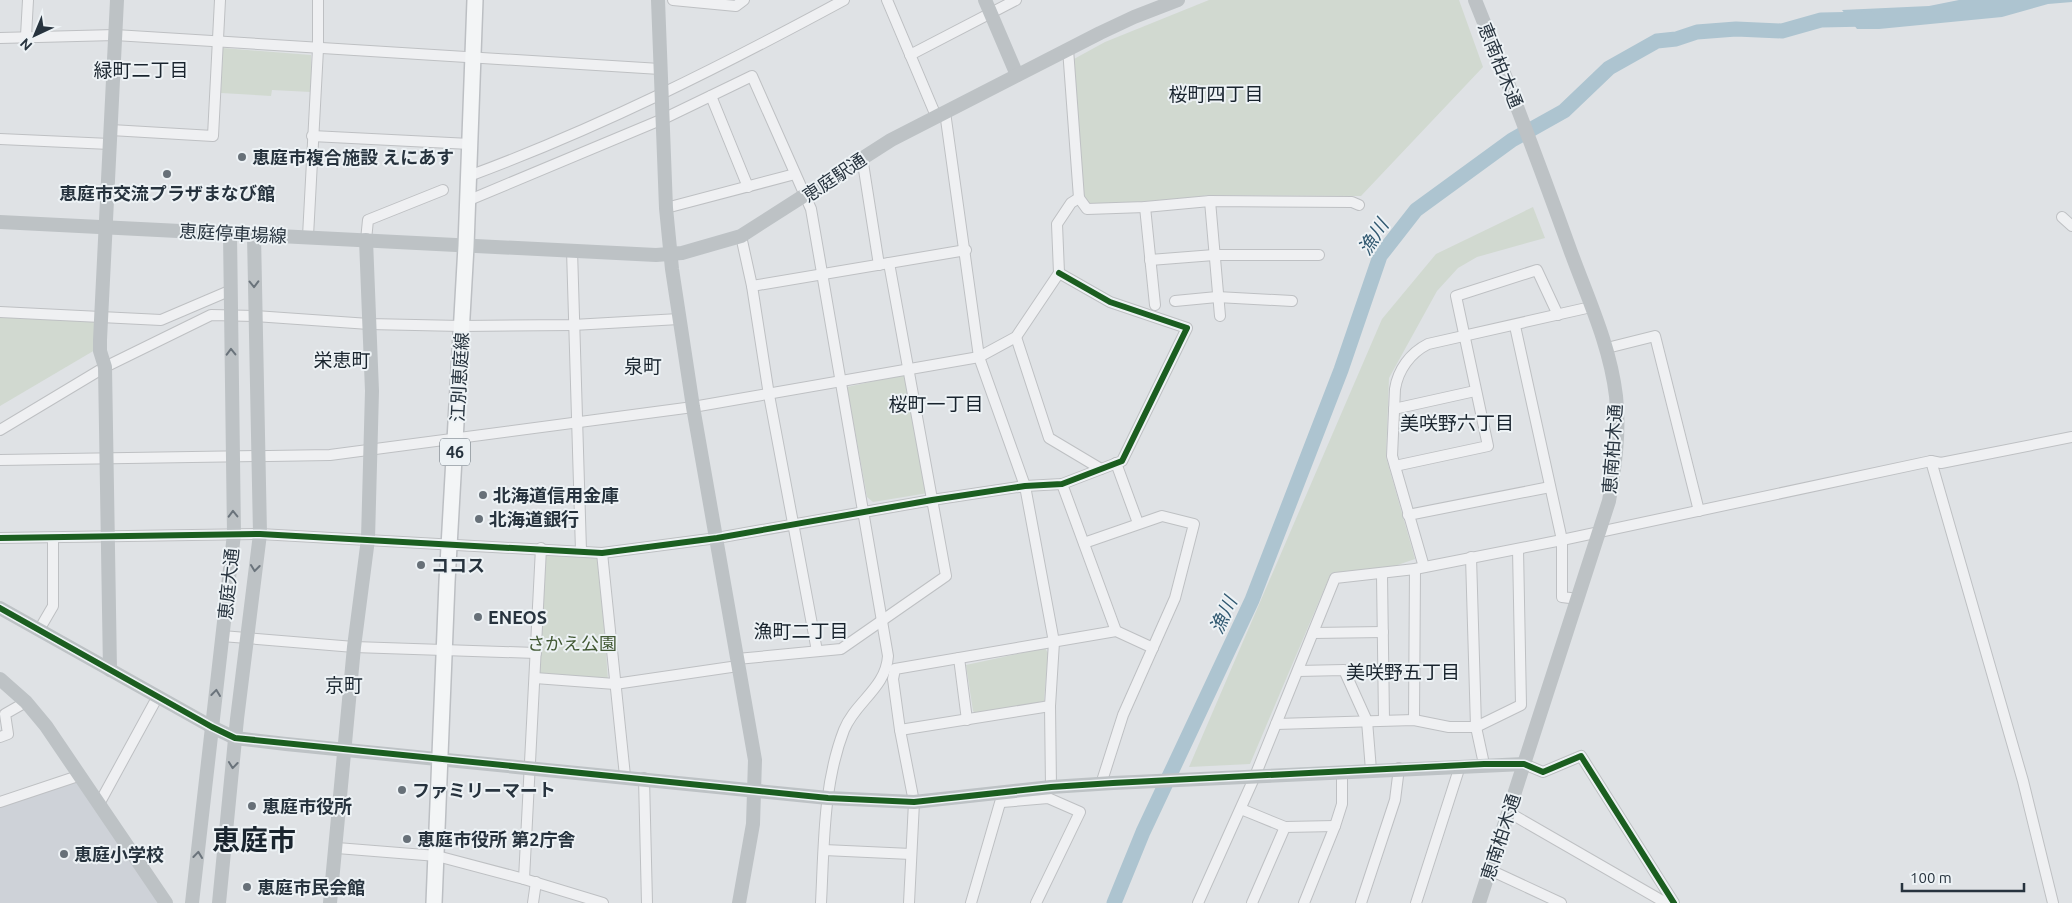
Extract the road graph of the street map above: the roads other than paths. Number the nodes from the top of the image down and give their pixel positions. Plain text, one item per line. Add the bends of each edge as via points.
1 (28, 0) edge
2 (117, 0) edge
3 (220, 0) edge
4 (318, 0) edge
5 (475, 0) edge
6 (658, 0) edge
7 (673, 0) edge
8 (744, 0) edge
9 (844, 0) edge
10 (888, 0) edge
11 (1016, 0) edge
12 (1177, 0) edge
13 (1475, 0) edge
14 (988, 6) edge
15 (26, 36) junction
16 (115, 36) junction
17 (0, 38) edge
18 (218, 42) junction
19 (318, 49) junction
20 (1068, 50) junction
21 (910, 55) junction
22 (474, 58) junction
23 (660, 69) junction
24 (1017, 75) junction
25 (660, 96) junction
26 (711, 96) junction
27 (941, 114) junction
28 (663, 119) junction
29 (111, 130) junction
30 (312, 136) junction
31 (0, 139) edge
32 (110, 144) junction
33 (470, 144) junction
34 (862, 157) junction
35 (795, 174) junction
36 (469, 176) junction
37 (748, 187) junction
38 (443, 190) dead end
39 (804, 196) junction
40 (1079, 198) junction
41 (467, 201) junction
42 (1210, 201) junction
43 (1360, 205) dead end
44 (1145, 207) junction
45 (666, 208) junction
46 (2062, 217) dead end
47 (0, 222) edge
48 (2072, 226) edge
49 (105, 228) junction
50 (230, 233) junction
51 (254, 235) junction
52 (308, 236) junction
53 (741, 236) junction
54 (366, 240) junction
55 (466, 246) junction
56 (572, 250) junction
57 (966, 250) junction
58 (671, 254) junction
59 (1214, 255) junction
60 (1318, 255) dead end
61 (1150, 260) junction
62 (884, 264) junction
63 (1059, 273) junction
64 (823, 274) junction
65 (752, 286) junction
66 (229, 291) junction
67 (1217, 297) junction
68 (1175, 301) dead end
69 (1292, 301) dead end
70 (1155, 304) dead end
71 (1591, 307) junction
72 (0, 312) edge
73 (230, 315) junction
74 (1558, 315) junction
75 (255, 316) junction
76 (1220, 316) dead end
77 (102, 317) junction
78 (679, 319) junction
79 (369, 324) junction
80 (573, 324) junction
81 (461, 326) junction
82 (1515, 326) junction
83 (1016, 337) junction
84 (1464, 337) junction
85 (1607, 348) junction
86 (979, 358) junction
87 (105, 367) junction
88 (908, 371) junction
89 (841, 381) junction
90 (1475, 391) junction
91 (769, 395) junction
92 (694, 407) junction
93 (1394, 410) junction
94 (576, 422) junction
95 (0, 430) edge
96 (456, 437) junction
97 (2072, 437) edge
98 (372, 451) junction
99 (107, 456) junction
100 (257, 456) junction
101 (232, 457) junction
102 (0, 460) edge
103 (1931, 461) junction
104 (1116, 463) junction
105 (1395, 466) junction
106 (1101, 469) junction
107 (1062, 484) junction
108 (1025, 486) junction
109 (1550, 487) junction
110 (932, 500) junction
111 (1699, 511) junction
112 (864, 512) junction
113 (1408, 515) junction
114 (794, 523) junction
115 (1138, 524) junction
116 (1600, 532) junction
117 (234, 534) junction
118 (260, 534) junction
119 (109, 537) junction
120 (0, 538) edge
121 (53, 538) junction
122 (717, 538) junction
123 (368, 539) junction
124 (1562, 540) junction
125 (451, 543) junction
126 (1084, 543) junction
127 (541, 548) junction
128 (1518, 548) junction
129 (581, 551) junction
130 (602, 553) junction
131 (1471, 558) junction
132 (1420, 568) junction
133 (1382, 574) junction
134 (1578, 599) junction
135 (0, 608) edge
136 (883, 620) junction
137 (39, 630) junction
138 (1116, 631) junction
139 (1383, 632) junction
140 (1313, 634) junction
141 (222, 636) junction
142 (247, 639) junction
143 (1054, 642) junction
144 (354, 647) junction
145 (1153, 648) junction
146 (445, 649) junction
147 (817, 651) junction
148 (536, 653) junction
149 (959, 658) junction
150 (738, 662) junction
151 (110, 670) junction
152 (1298, 671) junction
153 (535, 678) junction
154 (0, 679) edge
155 (615, 684) junction
156 (158, 696) junction
157 (26, 702) junction
158 (1050, 706) junction
159 (967, 720) junction
160 (1384, 720) junction
161 (1414, 720) junction
162 (1367, 721) junction
163 (1276, 724) junction
164 (212, 727) junction
165 (1476, 727) junction
166 (900, 730) junction
167 (0, 738) edge
168 (235, 738) junction
169 (346, 749) junction
170 (441, 759) junction
171 (1484, 764) junction
172 (1524, 764) junction
173 (1460, 766) junction
174 (530, 767) junction
175 (1399, 768) junction
176 (1371, 770) junction
177 (1342, 772) junction
178 (78, 776) junction
179 (625, 776) junction
180 (1249, 776) junction
181 (644, 778) junction
182 (1107, 784) junction
183 (1051, 787) junction
184 (754, 791) junction
185 (1002, 797) junction
186 (828, 798) junction
187 (0, 802) edge
188 (914, 802) junction
189 (99, 804) junction
190 (1241, 808) junction
191 (1508, 812) junction
192 (1335, 826) junction
193 (1285, 827) junction
194 (336, 848) junction
195 (824, 850) junction
196 (911, 854) junction
197 (437, 856) junction
198 (1490, 870) junction
199 (524, 879) junction
200 (536, 882) junction
201 (1542, 899) edge
202 (166, 903) edge
203 (192, 903) edge
204 (219, 903) edge
205 (330, 903) edge
206 (434, 903) edge
207 (534, 903) edge
208 (603, 903) edge
209 (646, 903) edge
210 (740, 903) edge
211 (821, 903) edge
212 (909, 903) edge
213 (971, 903) edge
214 (1036, 903) edge
215 (1198, 903) edge
216 (1252, 903) edge
217 (1304, 903) edge
218 (1361, 903) edge
219 (1416, 903) edge
220 (1479, 903) edge
221 (1561, 903) edge
222 (1666, 903) edge
223 (1674, 903) edge
224 (2053, 903) edge

1 - 15 street
2 - 16 street
3 - 18 street
4 - 19 street
5 - 22 main road, 江別恵庭線 / 46
6 - 23 street
7 - 8 street via 736,6
9 - 25 street
10 - 21 street
11 - 14 street
12 - 20 street, 恵庭駅通
13 - 71 street, 恵南柏木通
14 - 21 street
14 - 24 street
15 - 16 street
15 - 17 street
16 - 18 street
16 - 29 street
18 - 19 street
18 - 29 street via 213,136
19 - 22 street
19 - 30 street
20 - 24 street, 恵庭駅通
20 - 40 street
21 - 27 street
22 - 23 street
22 - 33 main road, 江別恵庭線 / 46
23 - 25 street
24 - 27 street, 恵庭駅通
25 - 28 street
25 - 36 street via 532,153
26 - 28 street
26 - 35 street via 752,76
26 - 37 street
27 - 34 street, 恵庭駅通
27 - 57 street
28 - 41 street
28 - 45 street
29 - 32 street
30 - 33 street
30 - 52 street
31 - 32 street
32 - 49 street
33 - 36 main road, 江別恵庭線 / 46
34 - 39 street, 恵庭駅通
34 - 62 street
35 - 37 street
35 - 39 street
36 - 41 main road, 江別恵庭線 / 46
37 - 45 street
38 - 54 street via 368,220
39 - 53 street, 恵庭駅通
39 - 64 street via 811,209
40 - 44 street via 1087,208
40 - 63 street via 1071,203 1057,224
41 - 55 main road, 江別恵庭線 / 46
42 - 43 street via 1352,202
42 - 44 street
42 - 59 street
44 - 61 street
45 - 58 street
46 - 48 street
47 - 49 street, 恵庭停車場線
49 - 50 street, 恵庭停車場線
49 - 77 street
50 - 51 street, 恵庭停車場線
50 - 66 street, 恵庭大通
51 - 52 street, 恵庭停車場線
51 -> 75 street, 恵庭大通
52 - 54 street, 恵庭停車場線
53 - 58 street, 恵庭駅通
53 - 65 street
54 - 55 street, 恵庭停車場線
54 - 79 street
55 - 56 street, 恵庭駅通
55 - 81 main road, 江別恵庭線 / 46
56 - 58 street, 恵庭駅通
56 - 80 street
57 - 62 street
57 - 86 street
58 - 78 street
59 - 60 street
59 - 61 street
59 - 67 street
61 - 70 street
62 - 64 street
62 - 88 street
63 - 83 street
63 - 104 street via 1110,302 1187,328 1122,461
64 - 65 street
64 - 89 street
65 - 91 street
66 - 73 street, 恵庭大通
66 - 77 street via 160,320
67 - 68 street
67 - 69 street
67 - 76 street
71 - 74 street
71 - 85 street, 恵南柏木通
72 - 77 street
73 - 75 street
73 - 87 street via 211,316
101 -> 73 street, 恵庭大通
74 - 82 street
74 - 84 street via 1536,270 1456,296
75 - 79 street
75 - 100 street, 恵庭大通
77 - 87 street via 100,351
78 - 80 street
78 - 92 street
79 - 81 street
79 - 98 street
80 - 81 street
80 - 94 street
81 - 96 main road, 江別恵庭線 / 46
82 - 84 street
82 - 109 street
83 - 86 street
83 - 106 street via 1049,438
84 - 90 street
84 - 93 street via 1428,344 1412,356 1397,379
85 - 111 street via 1656,336
85 - 116 street, 恵南柏木通 via 1616,396 1617,427 1613,477
86 - 88 street
86 - 108 street
87 - 95 street
87 - 99 street
88 - 89 street
88 - 110 street
89 - 91 street
89 - 112 street
90 - 93 street
90 - 105 street via 1488,446
91 - 92 street
91 - 114 street
92 - 94 street
92 - 122 street
93 - 105 street via 1392,456
94 - 96 street
94 - 129 street
96 - 98 street
96 - 125 main road, 江別恵庭線 / 46
97 - 103 street via 1941,463
98 - 100 street
98 - 123 street
99 - 101 street
99 - 102 street
99 - 119 street
100 - 101 street
100 - 118 street, 恵庭大通
117 -> 101 street, 恵庭大通
103 - 111 street
103 - 224 street via 2023,781
104 - 106 street
104 - 115 street
105 - 113 street
106 - 107 street
107 - 108 street
107 - 126 street
108 - 110 street
108 - 143 street
109 - 113 street
109 - 124 street
110 - 112 street
110 - 136 street via 946,576
111 - 116 street
112 - 114 street
112 - 136 street
113 - 132 street
114 - 122 street
114 - 147 street
115 - 126 street
115 - 145 street via 1162,516 1194,524 1175,598
116 - 124 street
116 - 134 street, 恵南柏木通
117 - 118 street
117 - 119 street
117 - 141 street, 恵庭大通
118 - 123 street
118 -> 142 street, 恵庭大通
119 - 121 street
119 - 151 street
120 - 121 street
121 - 137 street via 53,606
122 - 130 street
122 - 150 street
123 - 125 street
123 - 144 street
124 - 128 street
124 - 134 street via 1562,597
125 - 127 street
125 - 146 main road, 江別恵庭線 / 46
126 - 138 street
127 - 129 street
127 - 148 street
128 - 131 street
128 - 165 street via 1521,705
129 - 130 street
130 - 155 street
131 - 132 street
131 - 165 street
132 - 133 street
132 - 161 street
133 - 139 street
133 - 140 street via 1335,578
134 - 172 street, 恵南柏木通
135 - 137 street
136 - 147 street via 841,649
136 - 186 street via 887,666 874,691 845,727 835,756
137 - 151 street
138 - 143 street
138 - 145 street
139 - 140 street
139 - 160 street
140 - 152 street
141 - 142 street
164 -> 141 street, 恵庭大通
142 - 144 street
142 - 168 street, 恵庭大通
143 - 149 street
143 - 158 street
144 - 146 street
144 - 169 street
145 - 182 street via 1122,715
146 - 148 street
146 - 170 main road, 江別恵庭線 / 46
147 - 150 street
148 - 153 street
149 - 159 street
149 - 166 street via 895,669 893,679
150 - 155 street
150 - 184 street via 755,760
151 - 156 street
152 - 162 street via 1344,670
152 - 163 street
153 - 155 street
153 - 174 street
154 - 157 street
155 - 179 street
156 - 164 street
156 - 189 street
157 - 167 street via 5,714 9,730
157 - 178 street via 46,726
158 - 159 street
158 - 183 street
159 - 166 street
160 - 161 street
160 - 162 street
161 - 165 street via 1449,727
162 - 163 street
162 - 176 street
163 - 180 street
164 - 168 street
203 -> 164 street, 恵庭大通
165 - 171 street
166 - 188 street
168 - 169 street
168 -> 204 street, 恵庭大通
169 - 170 street
169 - 194 street
170 - 174 street
170 - 197 main road, 江別恵庭線 / 46
171 - 172 street
171 - 173 street
172 - 191 street, 恵南柏木通
172 - 223 street via 1543,772 1581,756
173 - 175 street
173 - 219 street
174 - 179 street
174 - 199 street
175 - 176 street
175 - 218 street via 1395,800
176 - 177 street
177 - 180 street
177 - 192 street via 1342,804
178 - 187 street
178 - 189 street
179 - 181 street
180 - 182 street
180 - 190 street
181 - 184 street
181 - 209 street
182 - 183 street
183 - 185 street
184 - 186 street
184 - 210 street via 753,824
185 - 188 street
185 - 213 street
185 - 214 street via 1048,798 1080,812
186 - 188 street
186 - 195 street
188 - 196 street
189 - 202 street
190 - 193 street
190 - 215 street
191 - 198 street, 恵南柏木通
191 - 222 street
192 - 193 street
192 - 217 street
193 - 216 street
194 - 197 street
194 - 205 street
195 - 196 street
195 - 211 street
196 - 212 street
197 - 199 street
197 - 206 main road, 江別恵庭線 / 46
198 - 201 street
198 - 220 street, 恵南柏木通
199 - 200 street
200 - 207 street
200 - 208 street
201 - 221 street

